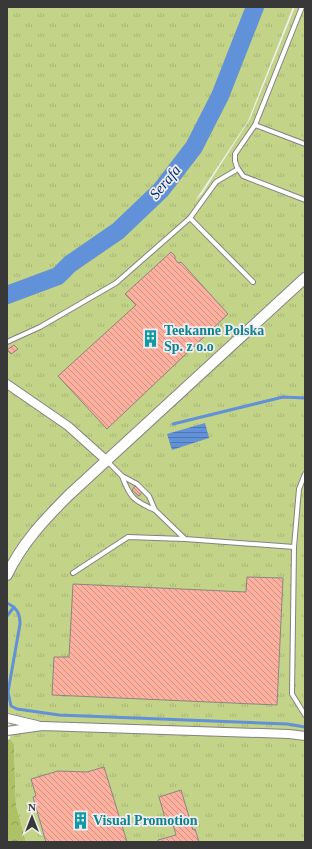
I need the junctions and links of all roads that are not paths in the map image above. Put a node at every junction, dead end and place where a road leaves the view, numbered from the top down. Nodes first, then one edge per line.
1 (302, 7) edge
2 (255, 125) junction
3 (305, 144) edge
4 (238, 169) junction
5 (305, 200) edge
6 (190, 218) junction
7 (305, 278) edge
8 (253, 282) dead end
9 (7, 342) edge
10 (7, 384) edge
11 (107, 461) junction
12 (305, 474) edge
13 (122, 476) junction
14 (155, 510) junction
15 (185, 539) junction
16 (294, 547) junction
17 (74, 573) dead end
18 (7, 575) edge
19 (305, 715) edge
20 (7, 718) edge
21 (42, 726) junction
22 (7, 731) edge
23 (305, 736) edge

1 - 2 lane
2 - 3 lane
2 - 4 lane
4 - 5 lane
4 - 6 lane
6 - 8 lane
6 - 9 lane
7 - 11 street
10 - 11 street
11 - 13 lane
11 - 18 street
12 - 16 lane
13 - 14 lane
13 - 14 lane
14 - 15 lane
15 - 16 lane
15 - 17 lane
16 - 19 lane
20 - 21 street
21 - 22 street
21 - 23 street

